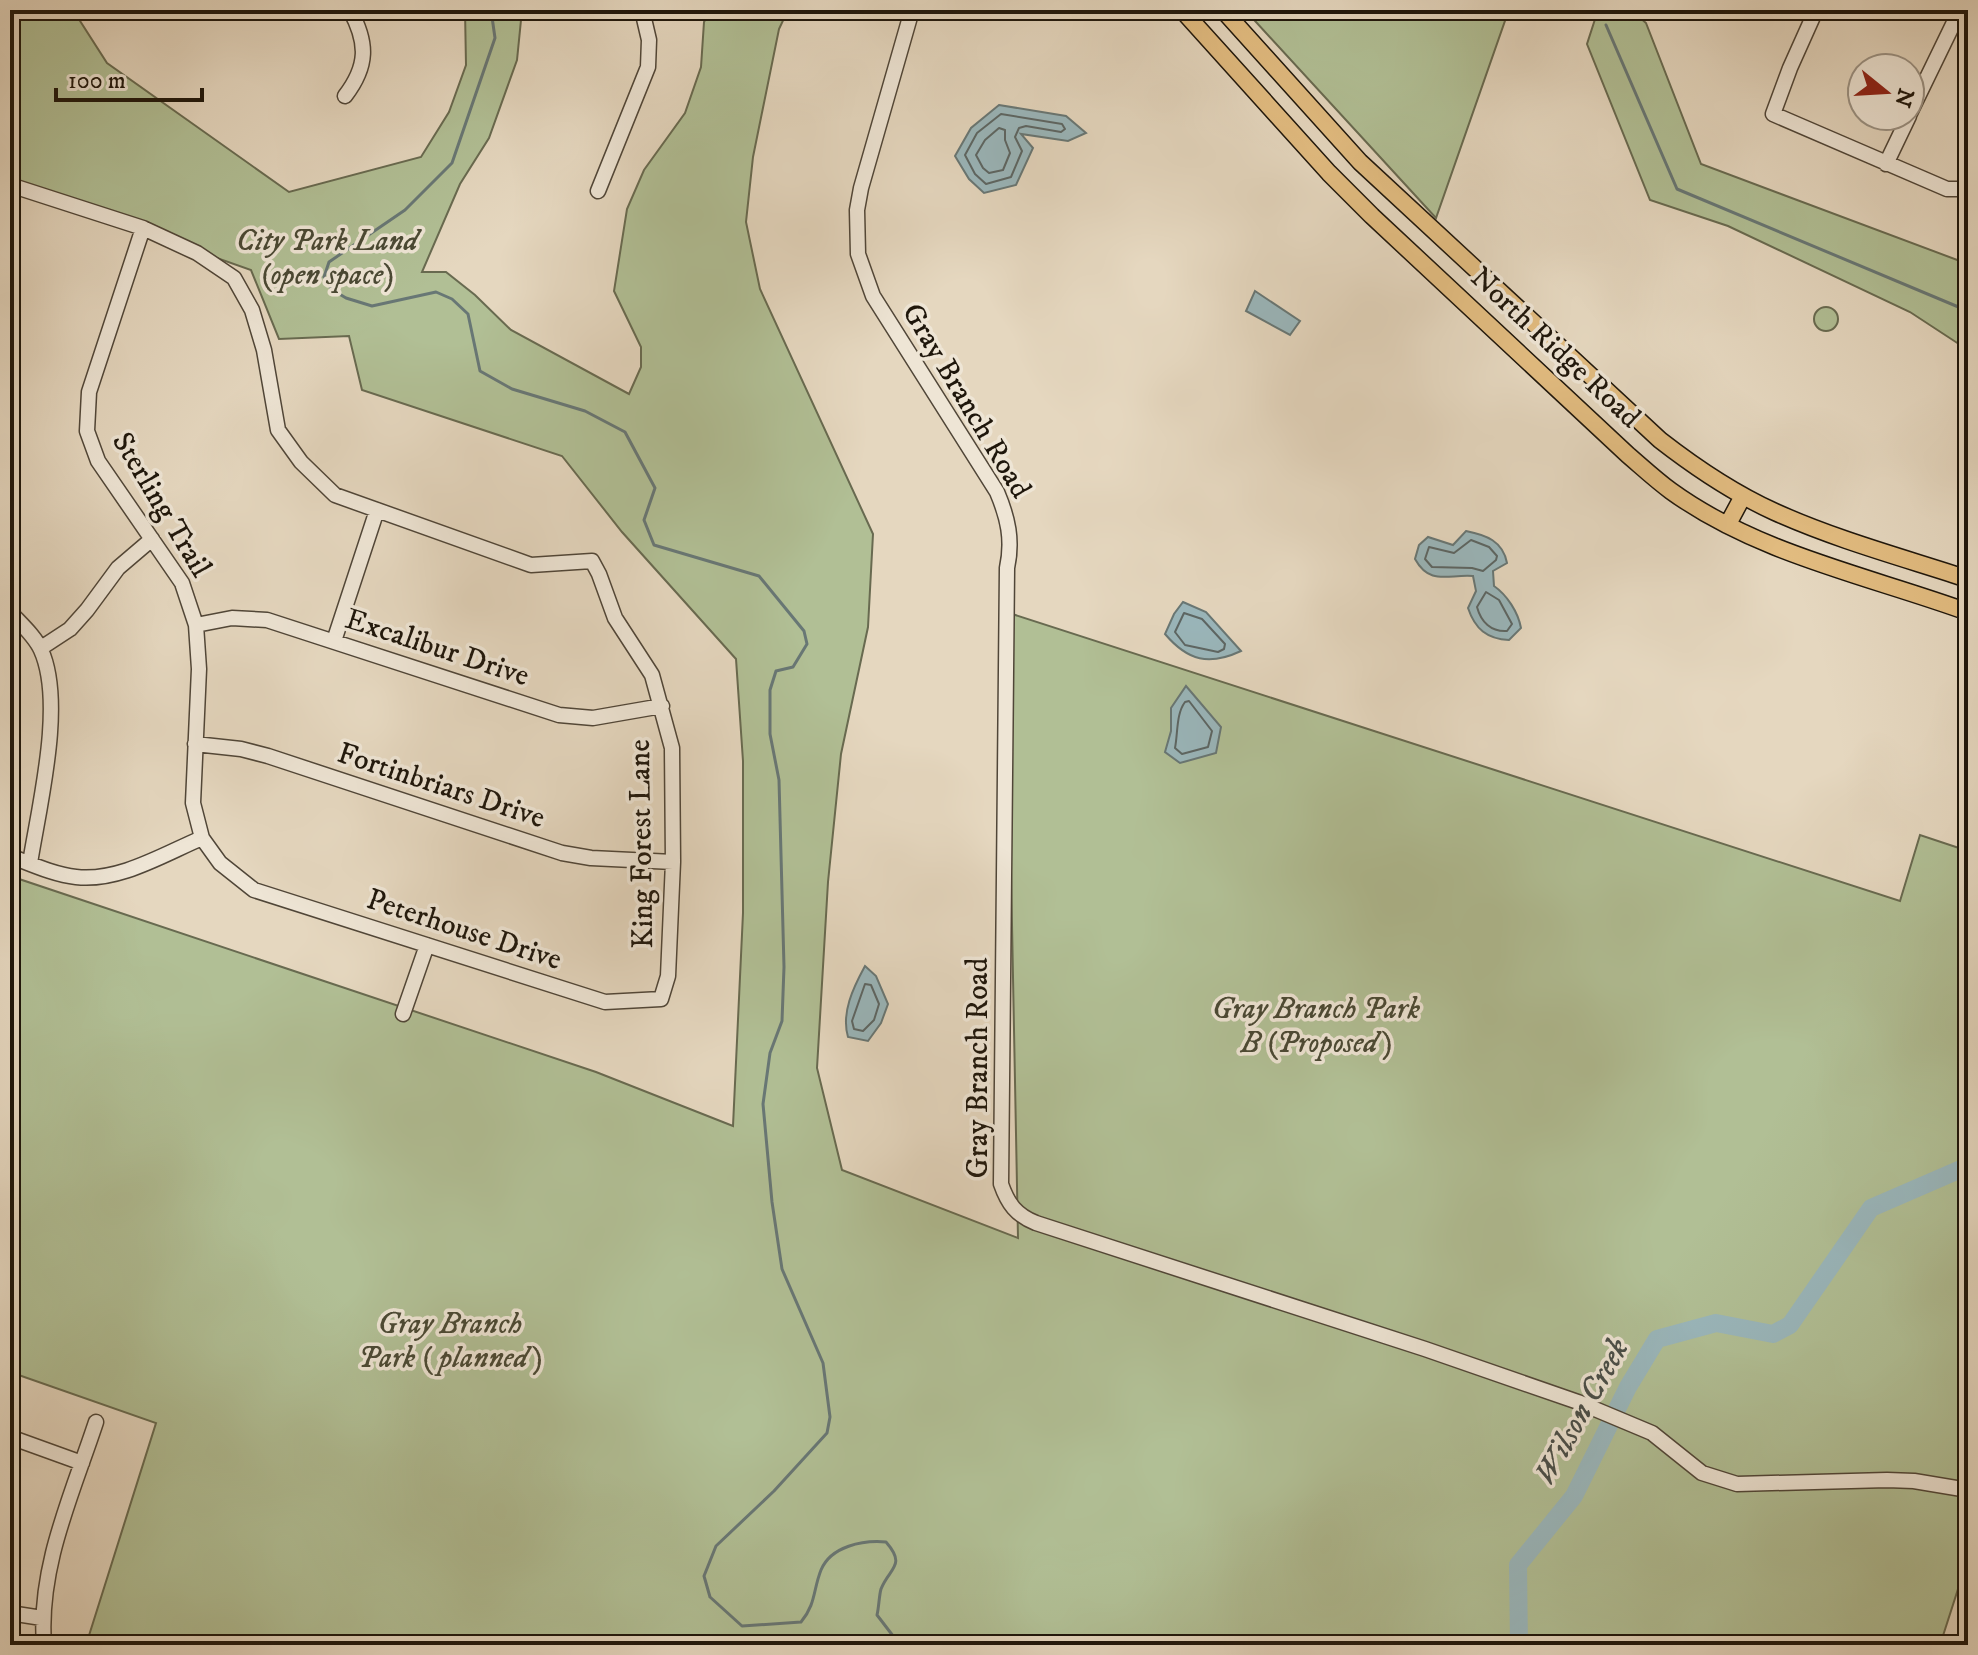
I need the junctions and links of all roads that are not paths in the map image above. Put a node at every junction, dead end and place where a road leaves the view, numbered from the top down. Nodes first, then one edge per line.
1 (350, 10) edge
2 (642, 10) edge
3 (912, 10) edge
4 (1182, 10) edge
5 (1223, 10) edge
6 (1816, 10) edge
7 (1960, 10) edge
8 (1926, 80) edge
9 (345, 96) dead end
10 (1901, 132) edge
11 (1886, 164) junction
12 (10, 185) edge
13 (1968, 189) edge
14 (598, 191) dead end
15 (143, 228) junction
16 (1743, 496) junction
17 (377, 510) junction
18 (1728, 524) junction
19 (152, 539) junction
20 (1968, 579) edge
21 (10, 612) edge
22 (1968, 612) edge
23 (196, 625) junction
24 (334, 641) junction
25 (41, 648) junction
26 (662, 706) junction
27 (195, 744) junction
28 (202, 838) junction
29 (10, 856) edge
30 (673, 862) junction
31 (30, 863) junction
32 (254, 890) joint
33 (427, 945) junction
34 (661, 999) joint
35 (403, 1014) dead end
36 (96, 1422) dead end
37 (10, 1437) edge
38 (82, 1463) junction
39 (1968, 1490) edge
40 (10, 1613) edge
41 (42, 1618) junction
42 (44, 1645) edge

1 - 9 street
2 - 14 street
3 - 39 street, Gray Branch Road
4 - 18 main road, North Ridge Road
5 - 16 main road, North Ridge Road
6 - 11 street
7 - 8 street
10 - 11 street
11 - 13 street
12 - 15 street
15 - 17 street
15 - 19 street, Sterling Trail
16 - 18 main road
16 - 20 main road, North Ridge Road
17 - 24 street
17 - 26 street, King Forest Lane
18 - 22 main road, North Ridge Road
19 - 23 street, Sterling Trail
19 - 25 street
21 - 25 street
23 - 24 street, Excalibur Drive
23 - 27 street, Sterling Trail
24 - 26 street, Excalibur Drive
25 - 31 street
26 - 30 street, King Forest Lane
27 - 28 street, Sterling Trail
27 - 30 street, Fortinbriars Drive
28 - 31 street
28 - 32 street, Sterling Trail
29 - 31 street
30 - 34 street, King Forest Lane
32 - 33 street, Peterhouse Drive
33 - 34 street, Peterhouse Drive
33 - 35 street
36 - 38 street
37 - 38 street
38 - 41 street
40 - 41 street
41 - 42 street

